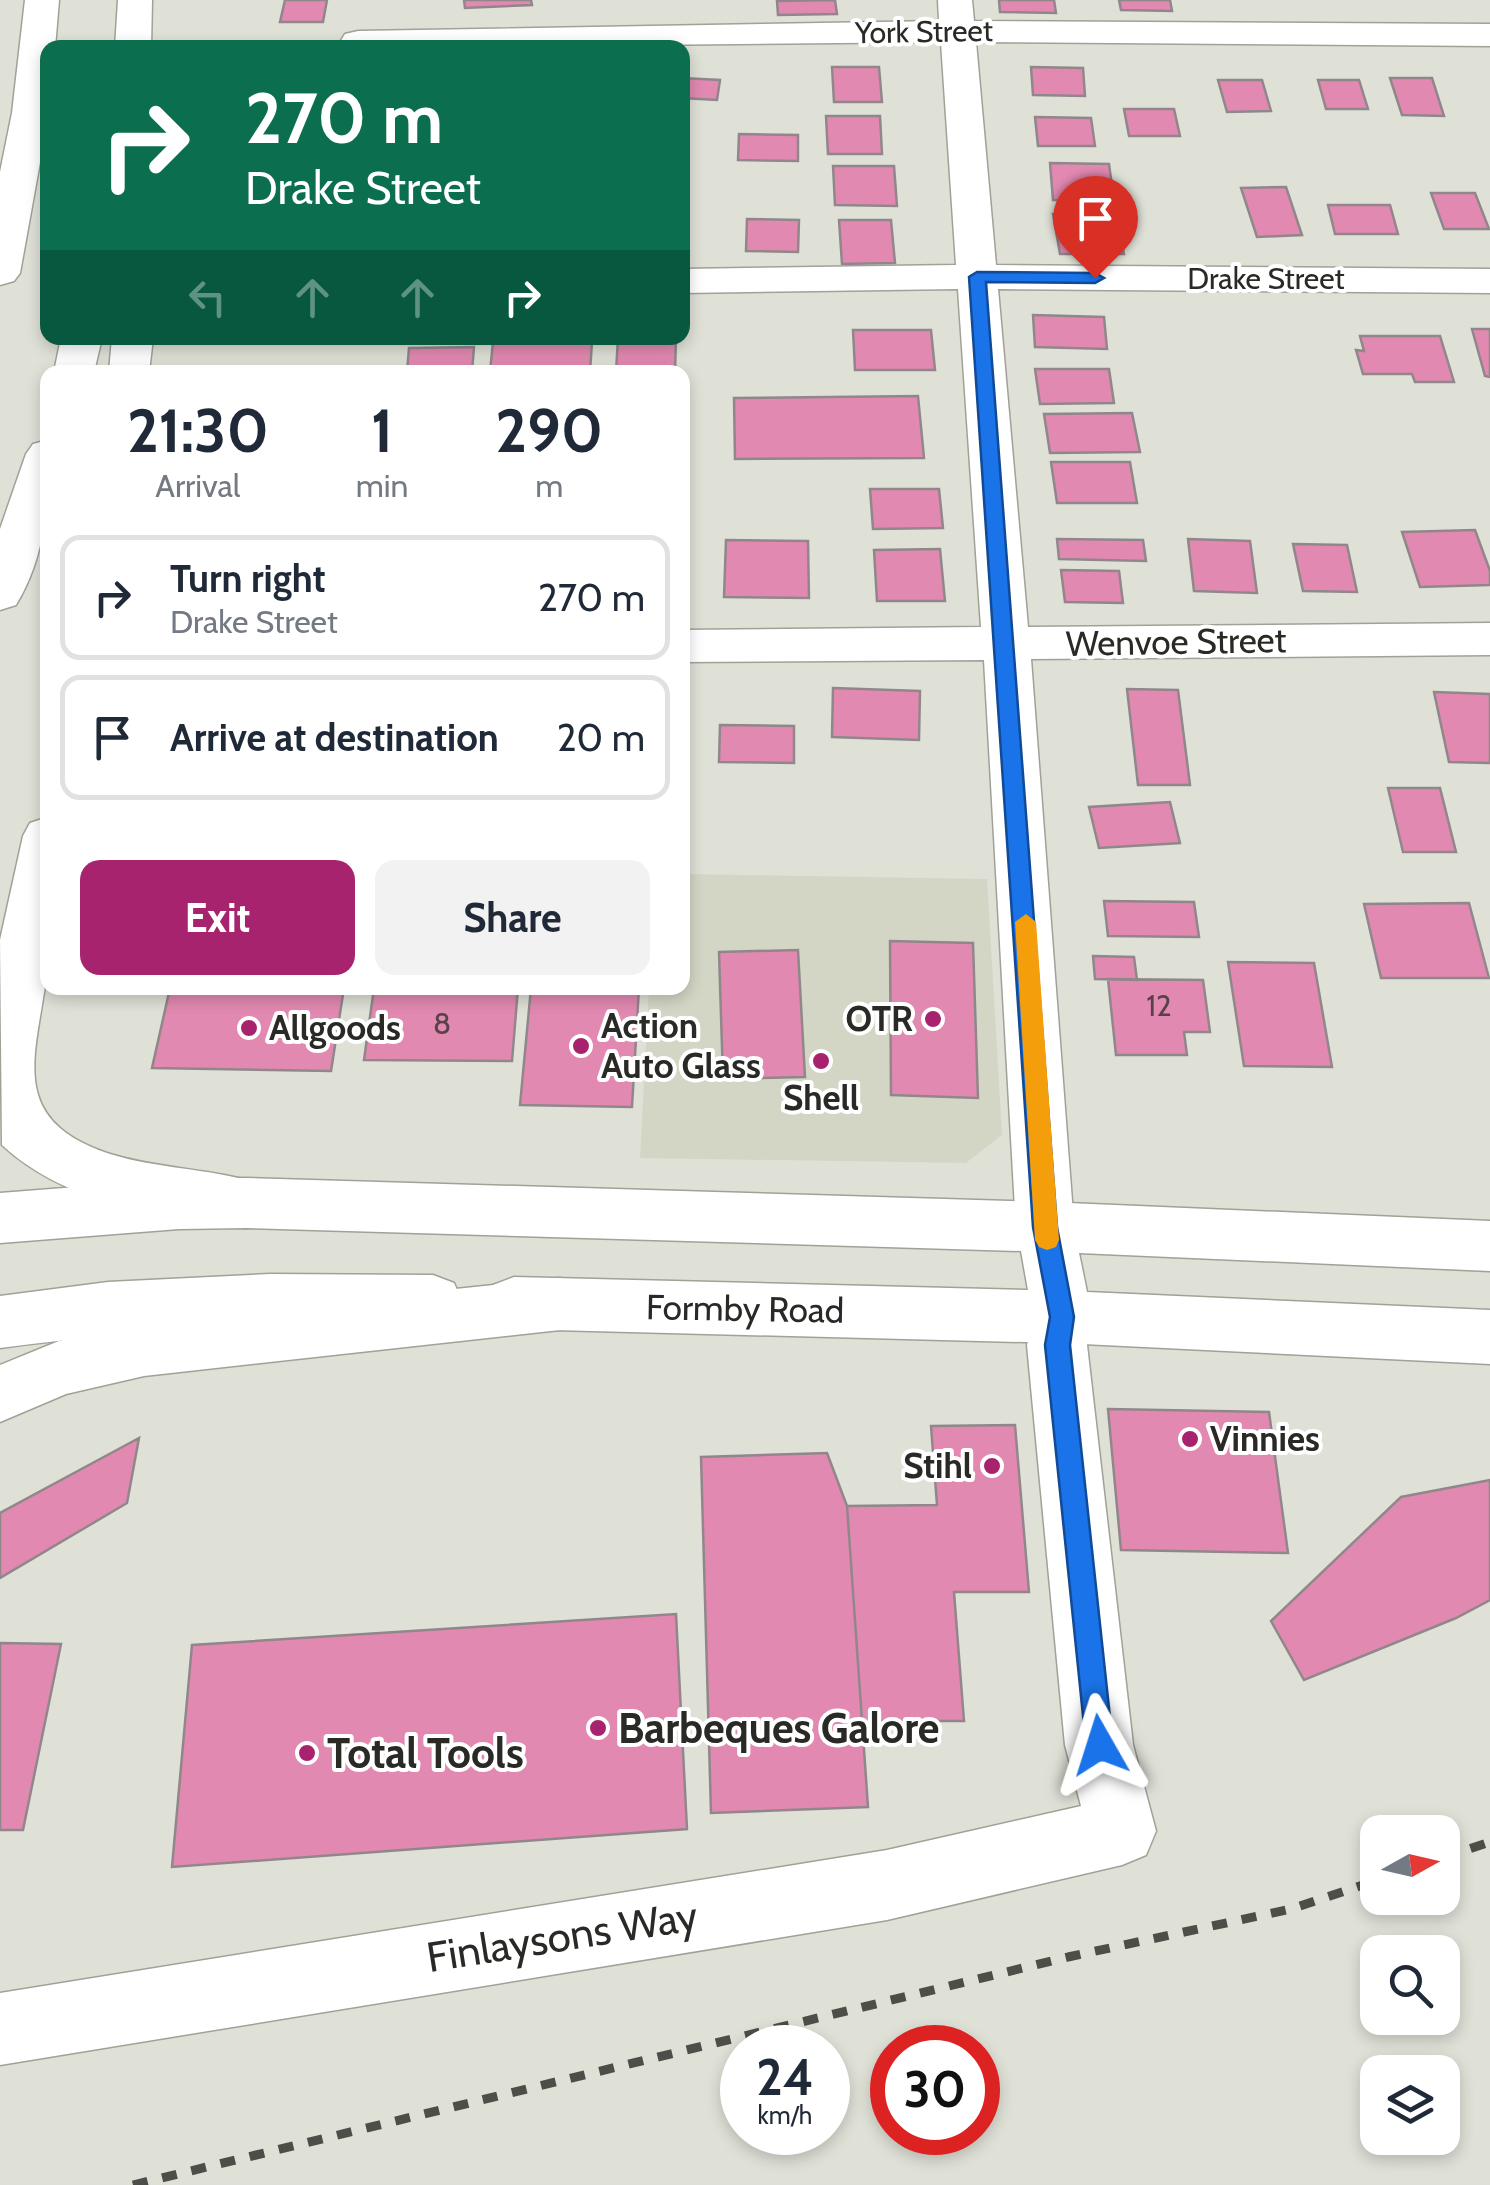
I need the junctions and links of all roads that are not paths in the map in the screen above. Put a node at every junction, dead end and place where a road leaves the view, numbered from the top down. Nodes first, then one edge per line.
1 (42, 0) edge
2 (135, 0) edge
3 (956, 15) edge
4 (1490, 35) edge
5 (133, 40) edge
6 (402, 40) edge
7 (30, 113) junction
8 (0, 175) edge
9 (0, 273) edge
10 (977, 277) junction
11 (690, 281) edge
12 (1490, 281) edge
13 (40, 477) edge
14 (0, 594) edge
15 (1490, 639) edge
16 (1006, 644) junction
17 (690, 646) edge
18 (40, 875) edge
19 (4, 1048) edge
20 (246, 1203) junction
21 (0, 1218) edge
22 (1045, 1227) junction
23 (1490, 1246) edge
24 (560, 1304) junction
25 (1062, 1317) junction
26 (0, 1322) edge
27 (1490, 1337) edge
28 (0, 1394) edge
29 (0, 2029) edge

1 - 7 main road
2 - 5 main road
3 - 4 main road, York Street
3 - 6 main road, York Street
3 - 10 main road
7 - 8 main road
7 - 9 main road
10 - 11 main road, Drake Street
10 - 12 main road, Drake Street
10 - 16 main road
13 - 14 main road
15 - 16 main road, Wenvoe Street
16 - 17 main road, Wenvoe Street
16 - 22 main road
18 - 19 main road
19 - 20 main road
20 - 21 main road
20 - 22 main road
22 - 23 main road
22 - 25 main road
24 - 25 main road, Formby Road
24 - 26 main road, Formby Road
24 - 28 main road
25 - 27 main road, Formby Road
25 - 29 main road, Finlaysons Way

